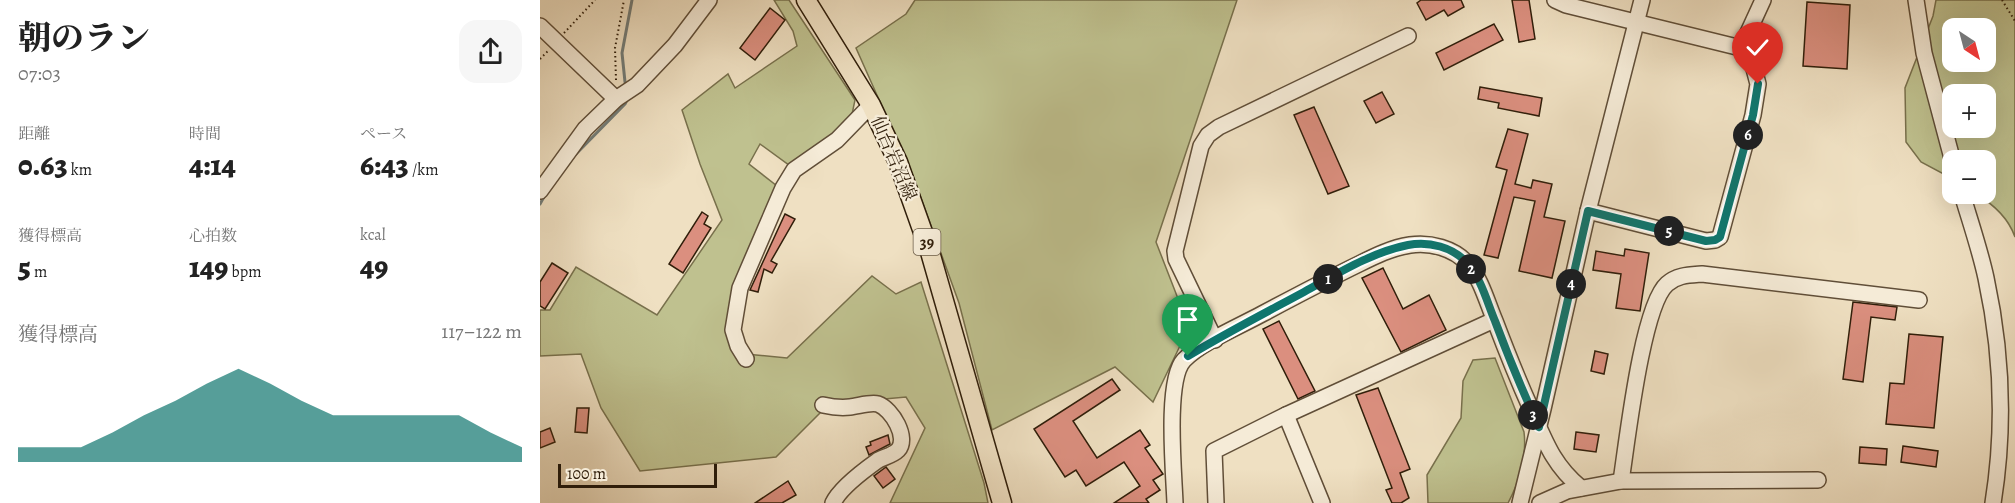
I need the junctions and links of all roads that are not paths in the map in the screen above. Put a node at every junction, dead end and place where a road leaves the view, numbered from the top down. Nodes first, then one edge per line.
1 (709, 0) edge
2 (806, 0) edge
3 (1555, 0) edge
4 (1642, 0) edge
5 (1763, 0) edge
6 (1916, 0) edge
7 (1636, 22) junction
8 (540, 26) edge
9 (1408, 36) dead end
10 (1741, 48) junction
11 (616, 99) junction
12 (872, 105) junction
13 (1950, 150) edge
14 (540, 191) edge
15 (1965, 204) edge
16 (1588, 211) junction
17 (1919, 300) dead end
18 (1494, 320) junction
19 (1215, 340) junction
20 (746, 359) dead end
21 (823, 405) dead end
22 (1286, 415) junction
23 (1539, 427) junction
24 (1818, 480) dead end
25 (1621, 481) junction
26 (1581, 488) junction
27 (833, 503) edge
28 (1002, 503) edge
29 (1175, 503) edge
30 (1216, 503) edge
31 (1322, 503) edge
32 (1520, 503) edge
33 (1540, 503) edge
34 (1993, 503) edge

1 - 11 street
2 - 12 main road, 仙台岩沼線 / 39
3 - 7 street
4 - 7 street
5 - 10 street
6 - 13 street
7 - 10 street
7 - 16 street
8 - 11 street
9 - 19 street
10 - 16 street
11 - 14 street
12 - 20 street
12 - 28 main road, 仙台岩沼線 / 39
15 - 34 street
16 - 23 street
17 - 25 street
18 - 19 street
18 - 22 street
18 - 23 street
19 - 29 street
21 - 27 street
22 - 30 street
22 - 31 street
23 - 26 street
23 - 32 street
24 - 25 street
25 - 26 street
26 - 33 street

